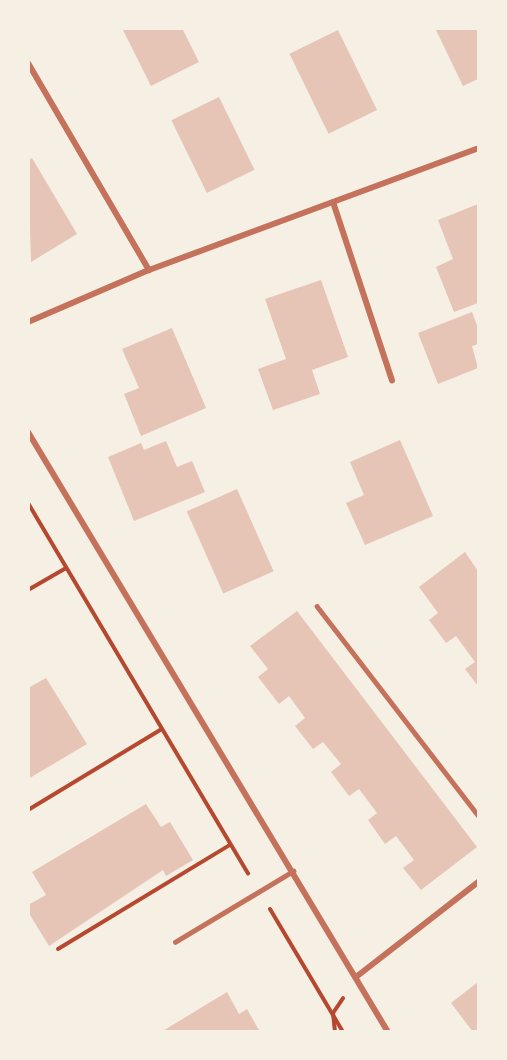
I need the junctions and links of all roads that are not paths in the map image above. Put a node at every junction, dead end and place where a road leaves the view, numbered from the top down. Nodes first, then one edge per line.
1 (28, 63) edge
2 (478, 148) edge
3 (333, 202) junction
4 (149, 270) junction
5 (28, 322) edge
6 (392, 380) dead end
7 (28, 432) edge
8 (317, 606) dead end
9 (478, 815) edge
10 (294, 870) junction
11 (478, 882) edge
12 (175, 942) dead end
13 (357, 977) junction
14 (388, 1032) edge

1 - 4 street
2 - 3 street
3 - 4 street
3 - 6 street
4 - 5 street
7 - 10 street
8 - 9 lane
10 - 12 lane
10 - 13 street
11 - 13 street
13 - 14 street

